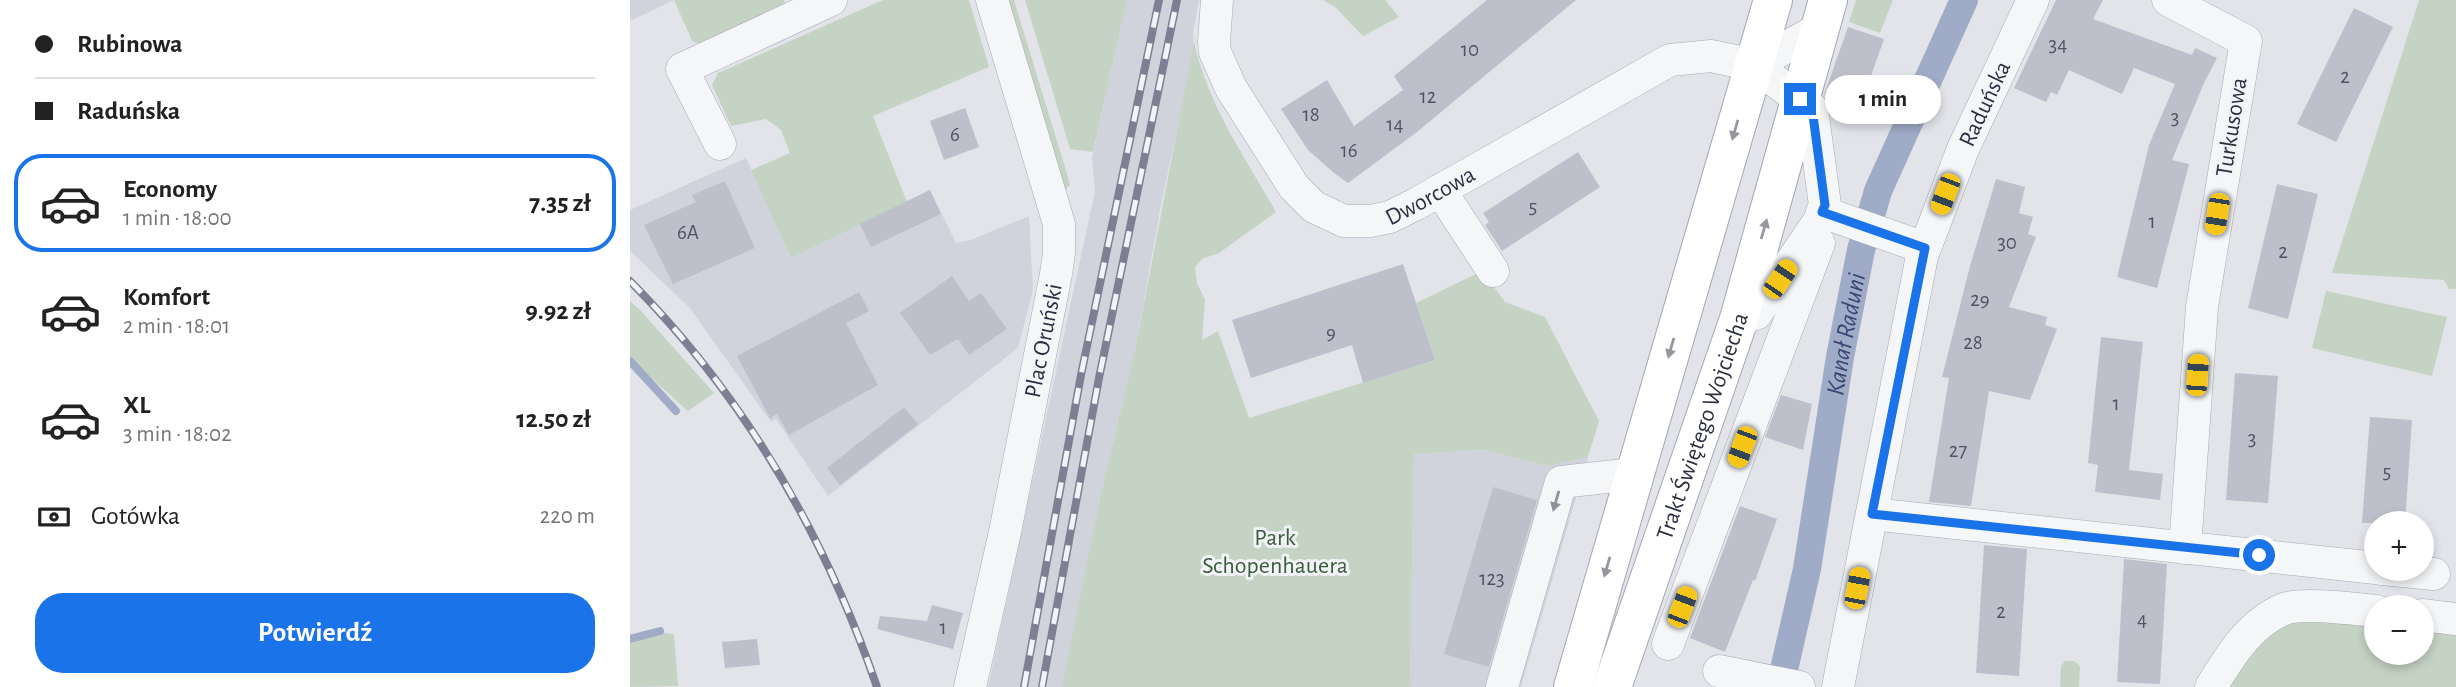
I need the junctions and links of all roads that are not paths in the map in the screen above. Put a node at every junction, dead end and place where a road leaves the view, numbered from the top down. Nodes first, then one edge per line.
1 (831, 0) edge
2 (992, 0) edge
3 (1217, 0) edge
4 (1773, 0) edge
5 (2034, 0) edge
6 (2168, 0) edge
7 (1824, 15) edge
8 (1755, 65) junction
9 (1800, 99) junction
10 (720, 144) dead end
11 (1440, 190) junction
12 (1831, 215) junction
13 (1925, 248) junction
14 (1493, 271) dead end
15 (1740, 319) junction
16 (1634, 474) junction
17 (1872, 514) junction
18 (2185, 548) junction
19 (2364, 567) edge
20 (2364, 610) edge
21 (2434, 616) edge
22 (2456, 619) edge
23 (1668, 644) dead end
24 (1719, 671) dead end
25 (970, 687) edge
26 (1502, 687) edge
27 (1573, 687) edge
28 (1612, 687) edge
29 (1799, 687) edge
30 (1838, 687) edge
31 (2211, 687) edge

1 - 10 street
2 - 25 street, Plac Oruński
3 - 11 street, Dworcowa
4 - 8 main road, Trakt Świętego Wojciecha
5 - 13 street, Raduńska
6 - 18 street, Turkusowa
7 - 8 street
7 - 9 main road, Trakt Świętego Wojciecha
8 - 9 street, Dworcowa
8 - 11 street, Dworcowa
8 -> 16 main road, Trakt Świętego Wojciecha
9 - 12 street
15 -> 9 main road, Trakt Świętego Wojciecha
11 - 14 street
12 - 13 street
12 - 15 street
12 - 23 street
13 - 17 street, Raduńska
15 - 28 main road, Trakt Świętego Wojciecha
16 -> 26 street
16 -> 27 main road, Trakt Świętego Wojciecha
17 - 18 street
17 - 30 street, Raduńska
18 - 19 street
20 - 31 street
21 - 22 street
24 - 29 street

